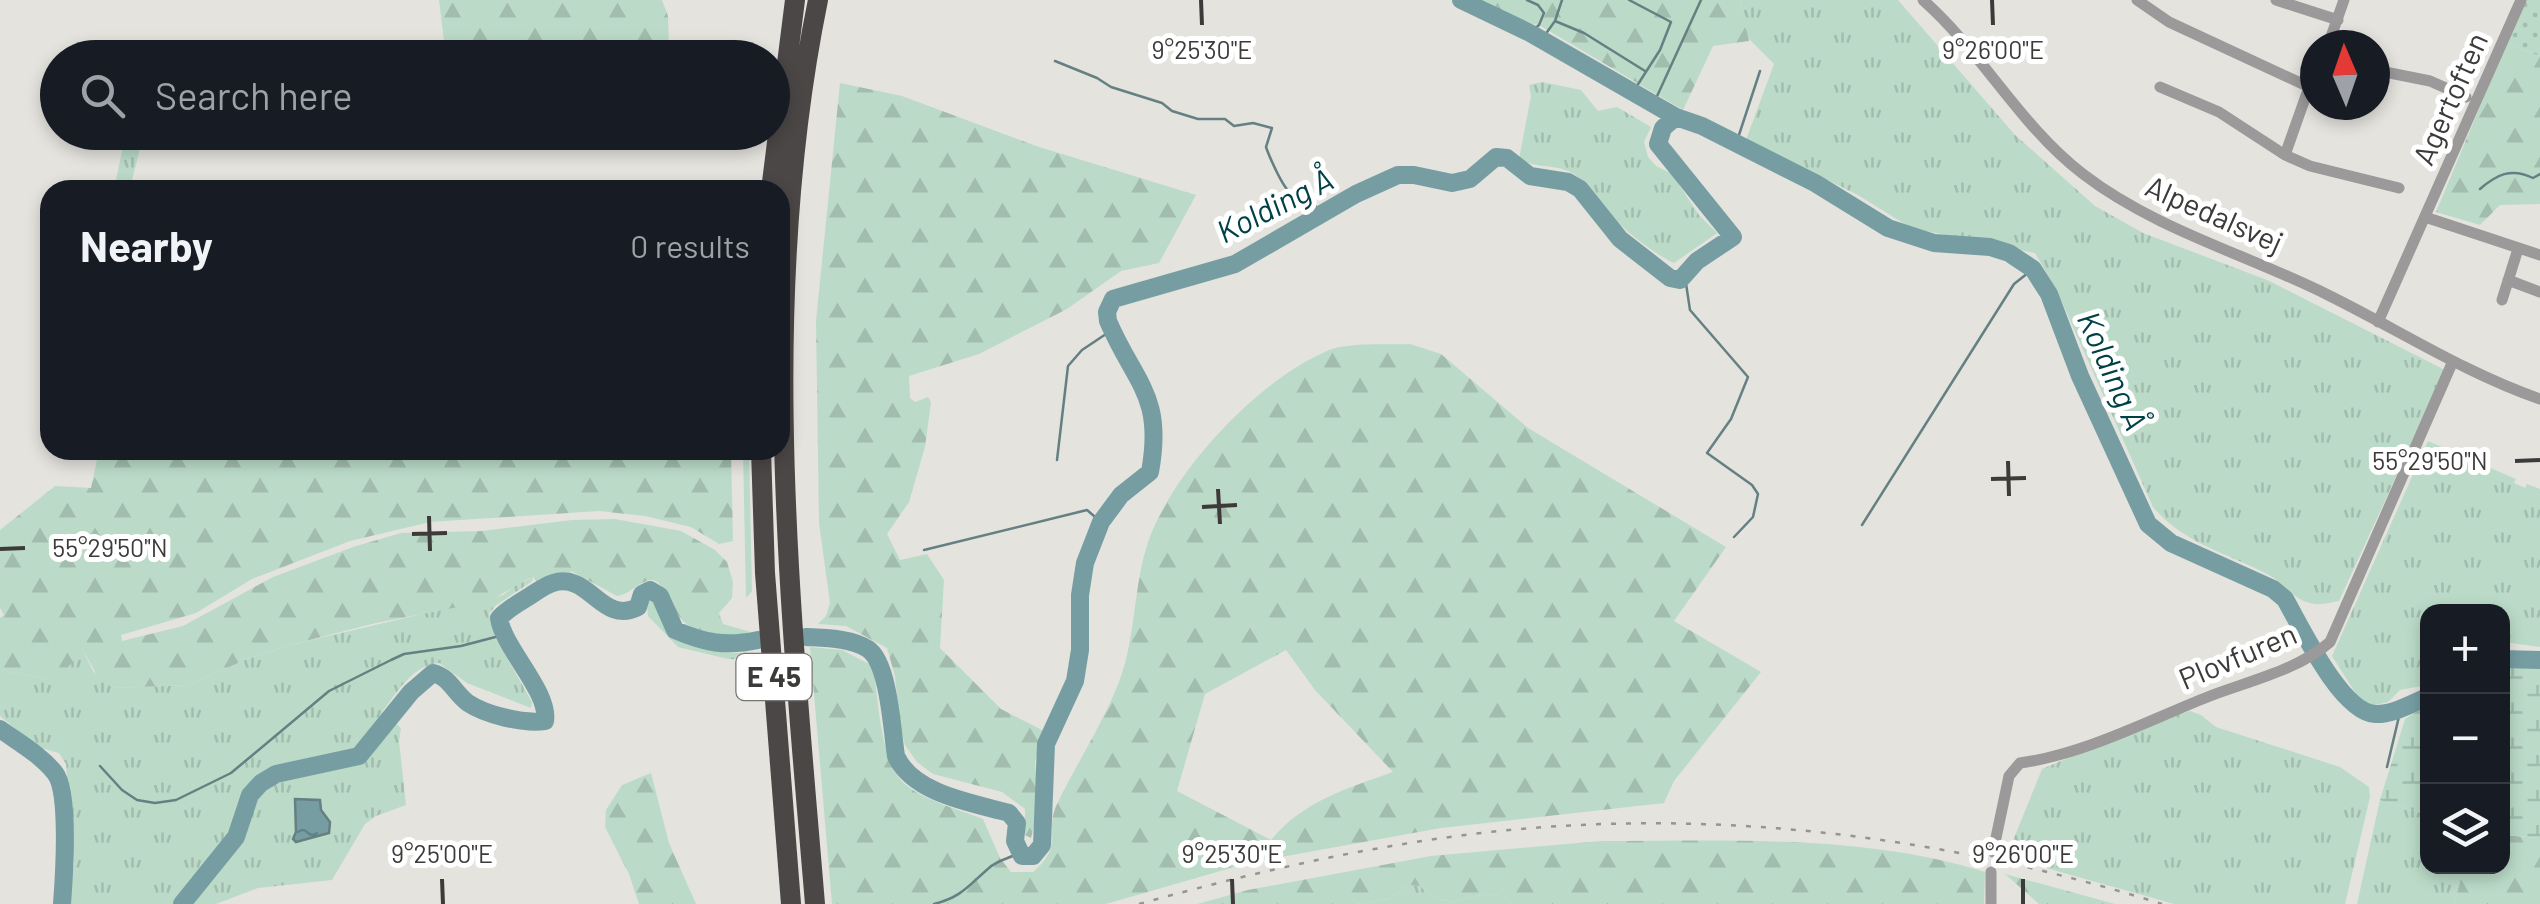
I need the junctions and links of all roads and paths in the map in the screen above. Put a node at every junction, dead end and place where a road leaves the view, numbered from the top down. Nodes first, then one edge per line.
1 (794, 0) edge
2 (818, 0) edge
3 (1923, 0) edge
4 (2137, 0) edge
5 (2276, 0) edge
6 (2344, 0) edge
7 (2521, 0) edge
8 (2338, 20) junction
9 (2334, 30) edge
10 (789, 40) edge
11 (2390, 73) edge
12 (2300, 83) edge
13 (2160, 86) dead end
14 (2466, 97) dead end
15 (2300, 108) edge
16 (776, 150) edge
17 (2285, 155) junction
18 (772, 180) edge
19 (2399, 188) dead end
20 (790, 217) edge
21 (2425, 217) junction
22 (2518, 249) junction
23 (2540, 255) edge
24 (2508, 280) junction
25 (2540, 292) edge
26 (2502, 300) dead end
27 (2378, 322) junction
28 (2452, 362) junction
29 (2540, 399) edge
30 (761, 460) edge
31 (784, 460) edge
32 (1994, 852) dead end
33 (1991, 872) dead end
34 (792, 904) edge
35 (816, 904) edge
36 (1990, 904) edge

1 - 10 highway
2 - 20 highway, E 45
3 - 27 street, Alpedalsvej
4 - 12 street
5 - 8 street
6 - 8 street
7 - 21 street, Agertoften
8 - 9 street
11 - 14 street
13 - 17 street
15 - 17 street
16 - 18 highway
17 - 19 street
21 - 22 street
21 - 27 street, Agertoften
22 - 23 street
22 - 24 street
24 - 25 street
24 - 26 street
27 - 28 street, Alpedalsvej
28 - 29 street, Alpedalsvej
28 - 32 street, Plovfuren
30 - 34 highway, E 45
31 - 35 highway, E 45
33 - 36 street

